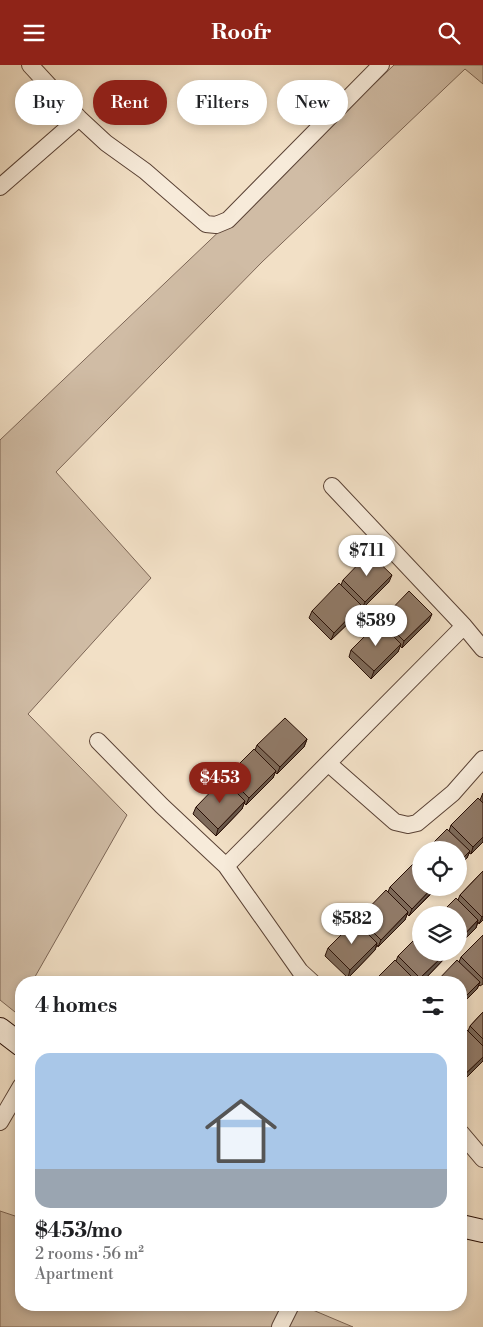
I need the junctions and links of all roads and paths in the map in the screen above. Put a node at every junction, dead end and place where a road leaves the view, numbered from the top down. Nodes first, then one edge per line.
1 (30, 65) edge
2 (382, 65) edge
3 (44, 80) edge
4 (83, 122) edge
5 (70, 125) edge
6 (0, 187) edge
7 (332, 486) dead end
8 (464, 626) junction
9 (483, 649) edge
10 (98, 741) dead end
11 (483, 759) edge
12 (329, 764) junction
13 (226, 866) junction
14 (306, 976) edge
15 (0, 1029) edge
16 (15, 1040) edge
17 (15, 1096) edge
18 (0, 1122) edge
19 (467, 1140) edge
20 (483, 1159) edge
21 (288, 1311) edge
22 (280, 1327) edge

1 - 3 street
2 - 4 street
5 - 6 street
7 - 8 street
8 - 9 street
8 - 12 street
10 - 13 street
11 - 12 street
12 - 13 street
13 - 14 street
15 - 16 street
17 - 18 street
19 - 20 street
21 - 22 street

